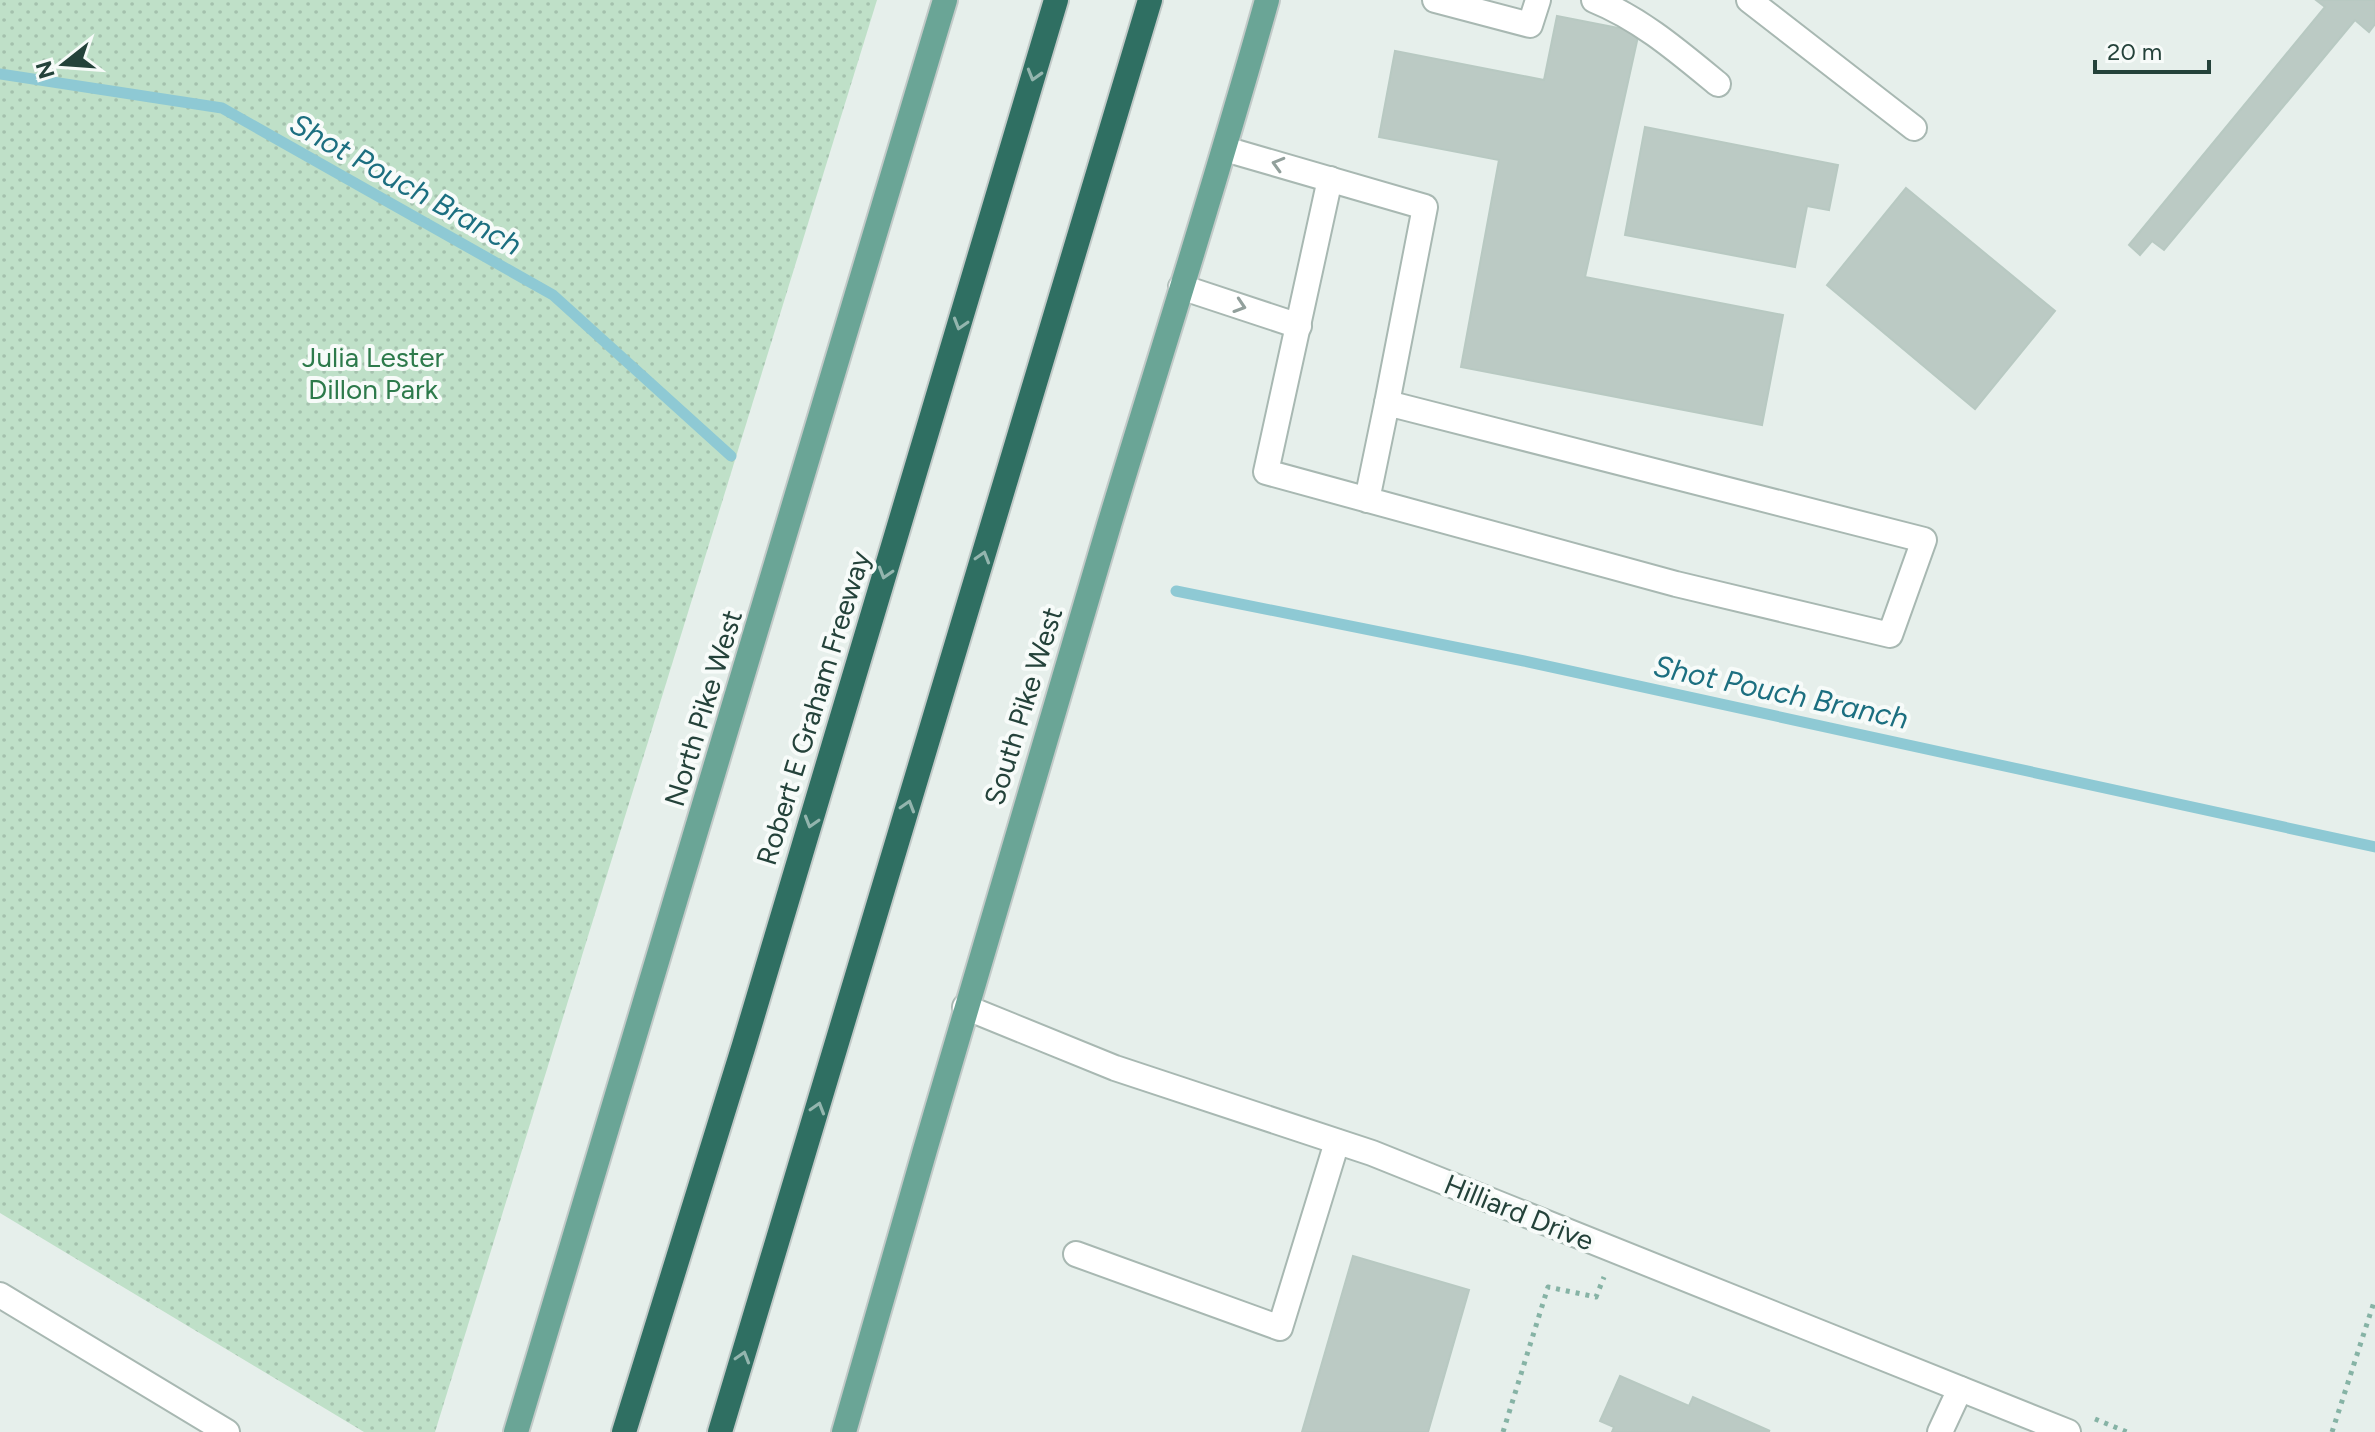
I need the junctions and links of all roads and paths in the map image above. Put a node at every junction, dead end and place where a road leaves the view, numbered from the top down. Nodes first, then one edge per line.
1 (945, 0) edge
2 (1056, 0) edge
3 (1150, 0) edge
4 (1267, 0) edge
5 (1435, 0) edge
6 (1538, 0) edge
7 (1594, 0) edge
8 (1749, 0) edge
9 (1718, 84) dead end
10 (1914, 128) dead end
11 (1225, 149) junction
12 (1330, 179) junction
13 (1181, 287) junction
14 (1299, 326) junction
15 (1387, 403) junction
16 (1367, 500) junction
17 (965, 1007) junction
18 (1337, 1142) junction
19 (1076, 1254) dead end
20 (0, 1295) edge
21 (1596, 1297) dead end
22 (2375, 1299) edge
23 (1960, 1389) junction
24 (227, 1432) edge
25 (516, 1432) edge
26 (624, 1432) edge
27 (720, 1432) edge
28 (844, 1432) edge
29 (1503, 1432) edge
30 (1940, 1432) edge
31 (2068, 1432) edge
32 (2332, 1432) edge

1 - 25 main road, North Pike West
2 -> 26 highway, Robert E Graham Freeway
27 -> 3 highway
4 - 11 main road, South Pike West
5 - 6 street
7 - 9 street
8 - 10 street
12 -> 11 street
11 - 13 main road, South Pike West
12 - 14 street
12 - 15 street
13 -> 14 street
13 - 17 main road, South Pike West
14 - 16 street
15 - 16 street
15 - 16 street
17 - 18 street, Hilliard Drive
17 - 28 main road, South Pike West
18 - 19 street
18 - 23 street, Hilliard Drive
20 - 24 street
21 - 29 path
22 - 32 path
23 - 30 street
23 - 31 street, Hilliard Drive

